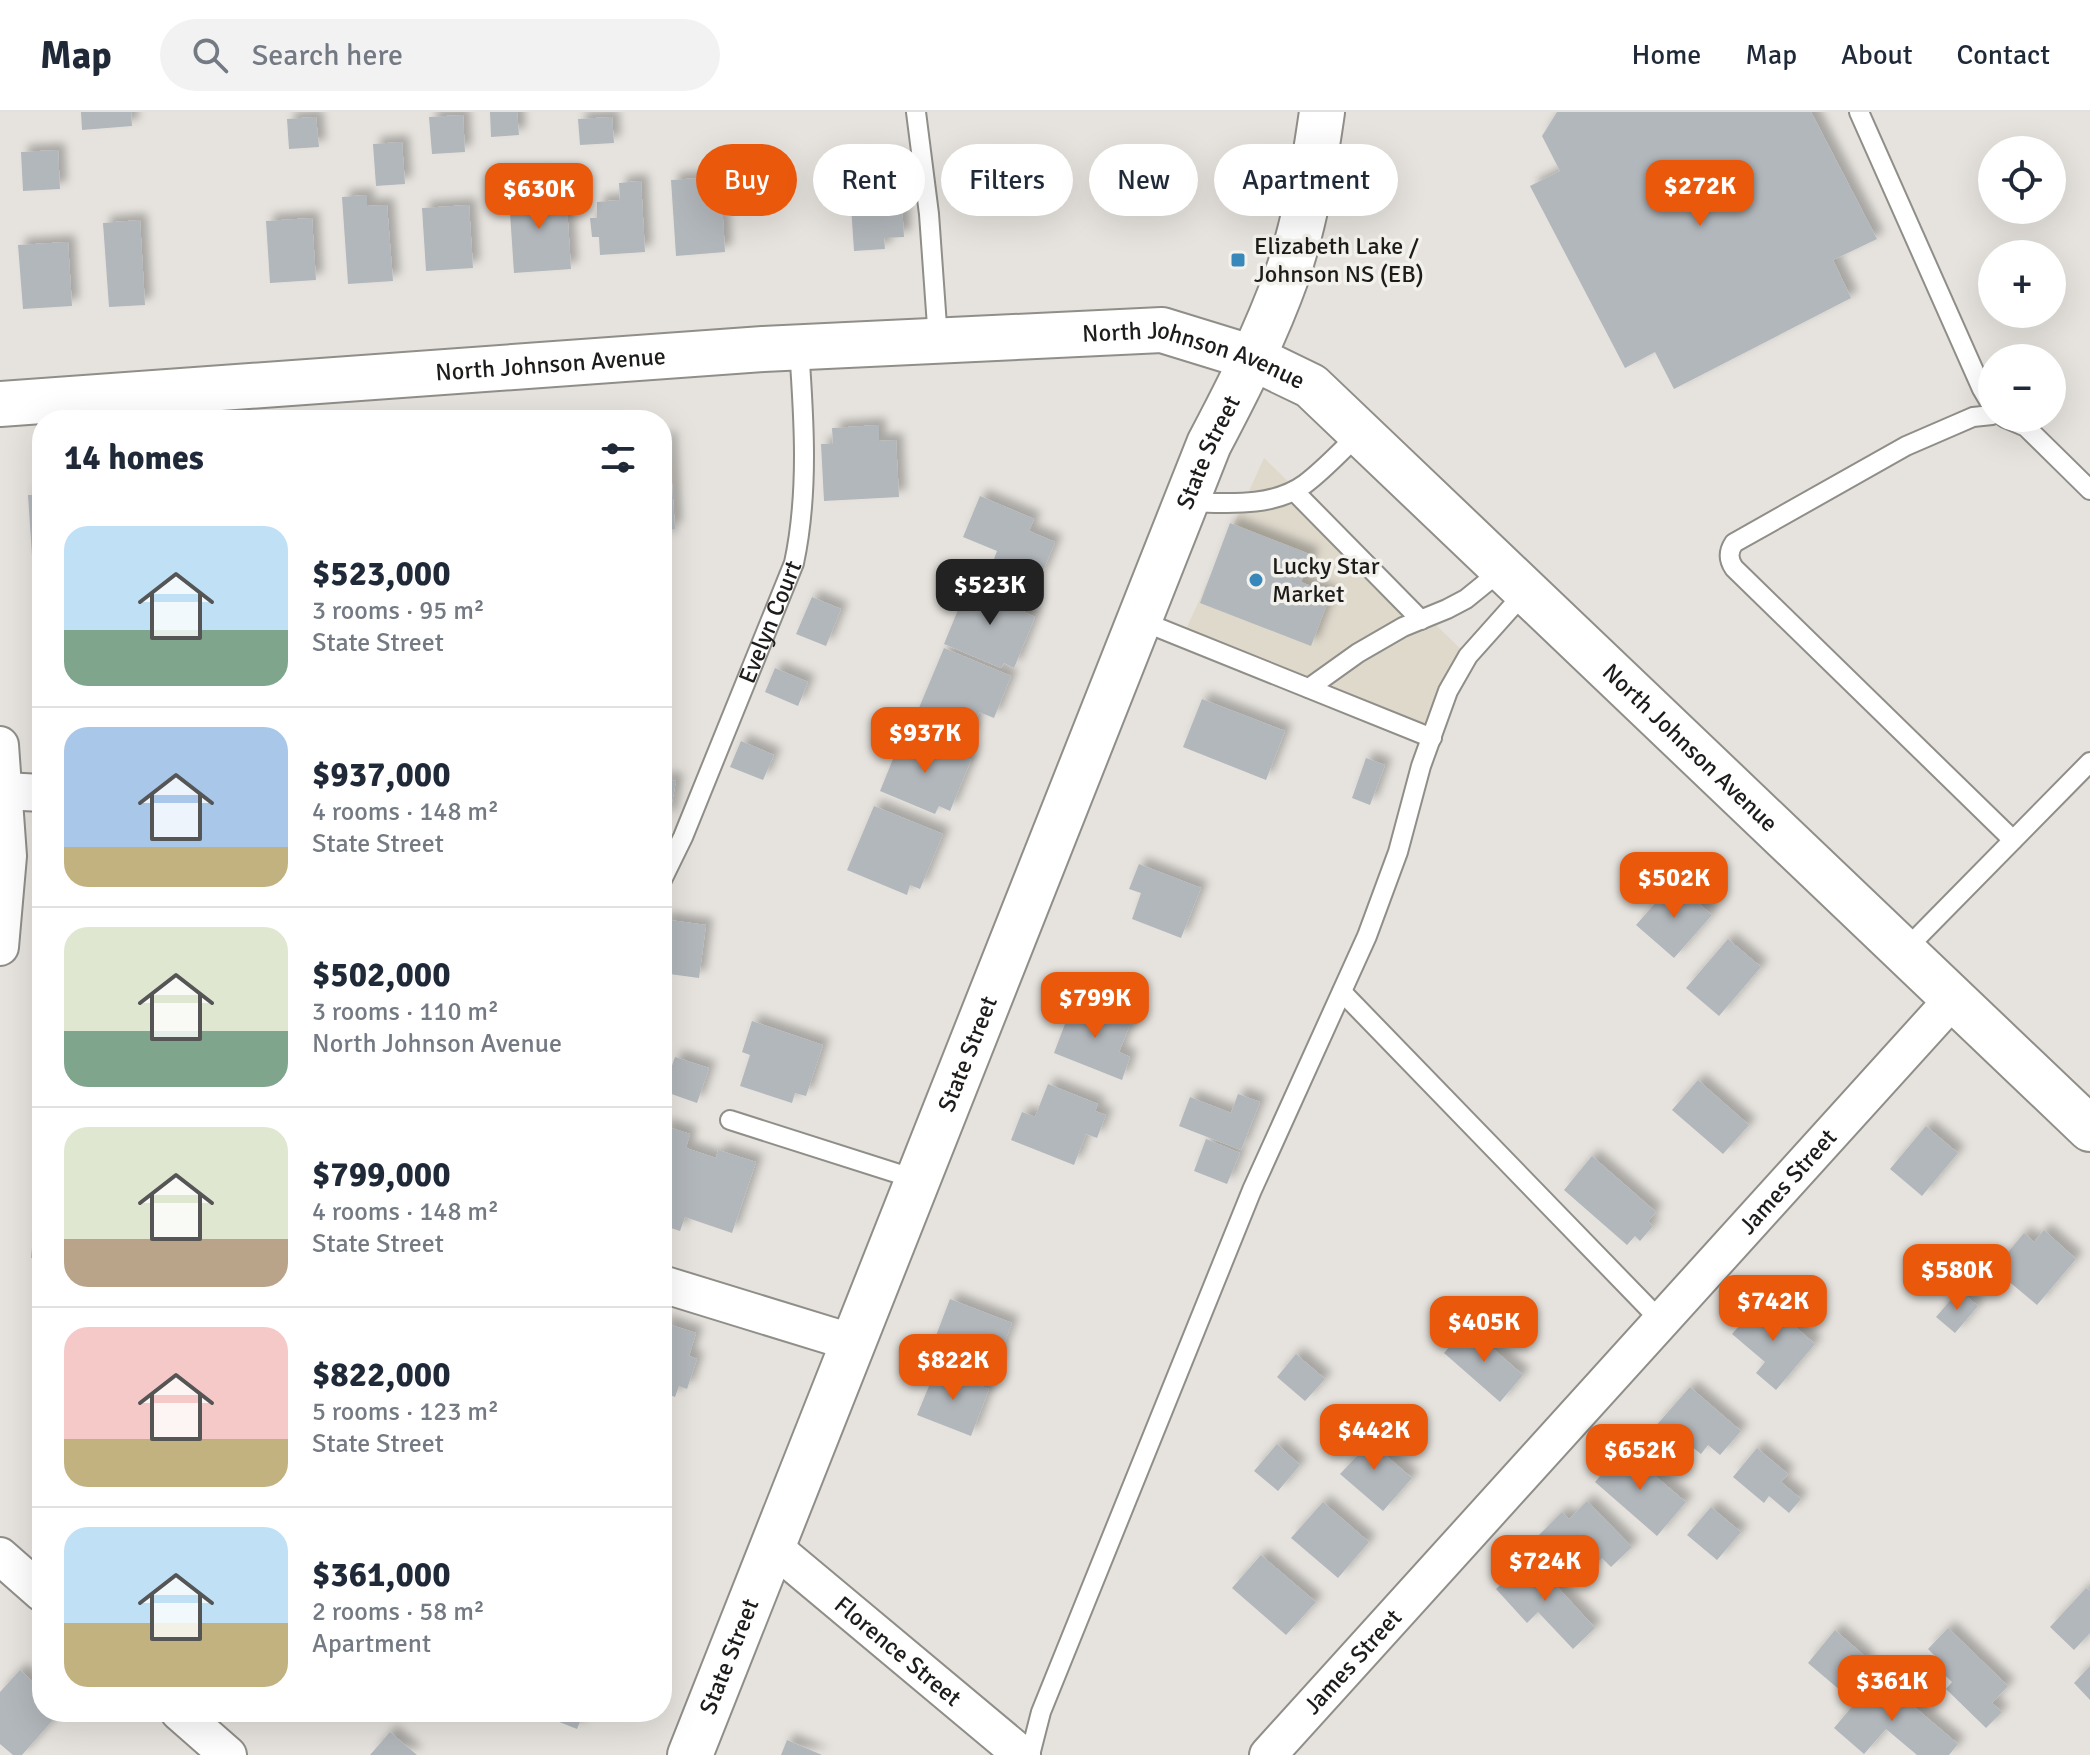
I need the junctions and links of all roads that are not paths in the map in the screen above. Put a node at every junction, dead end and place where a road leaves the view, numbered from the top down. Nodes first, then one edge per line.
1 (916, 112) edge
2 (1322, 112) edge
3 (1859, 112) edge
4 (938, 340) junction
5 (799, 348) junction
6 (1253, 358) junction
7 (1978, 380) edge
8 (0, 404) edge
9 (1978, 416) edge
10 (1361, 432) junction
11 (2031, 432) edge
12 (2090, 490) edge
13 (1294, 491) junction
14 (1186, 502) junction
15 (1515, 580) junction
16 (1139, 620) junction
17 (1421, 620) junction
18 (1309, 688) junction
19 (1432, 738) junction
20 (0, 745) edge
21 (2090, 762) edge
22 (4, 791) junction
23 (32, 792) edge
24 (2013, 840) junction
25 (672, 860) edge
26 (0, 947) edge
27 (1904, 951) junction
28 (1342, 992) junction
29 (1954, 998) junction
30 (730, 1120) dead end
31 (2090, 1129) edge
32 (918, 1180) junction
33 (672, 1287) edge
34 (1661, 1321) junction
35 (854, 1343) junction
36 (772, 1546) junction
37 (0, 1556) edge
38 (32, 1584) edge
39 (190, 1722) edge
40 (228, 1755) edge
41 (690, 1755) edge
42 (1022, 1755) edge
43 (1030, 1755) edge
44 (1268, 1755) edge

1 - 4 lane
2 - 6 street, State Street
3 - 7 lane
4 - 5 street, North Johnson Avenue
4 - 6 street, North Johnson Avenue
5 - 8 street, North Johnson Avenue
5 - 25 lane, Evelyn Court
6 - 10 street, North Johnson Avenue
6 - 14 street, State Street
9 - 24 lane
10 - 13 lane
10 - 15 street, North Johnson Avenue
11 - 12 lane
13 - 14 lane
13 - 17 lane
14 - 16 street, State Street
15 - 17 lane
15 - 19 lane
15 - 27 street, North Johnson Avenue
16 - 18 lane
16 - 32 street, State Street
17 - 18 lane
18 - 19 lane
19 - 28 lane
20 - 22 street
21 - 24 lane
22 - 23 street
22 - 26 street
24 - 27 lane
27 - 29 street, North Johnson Avenue
28 - 34 lane
28 - 43 lane
29 - 31 street, North Johnson Avenue
29 - 34 street, James Street
30 - 32 lane
32 - 35 street, State Street
33 - 35 street
34 - 44 street, James Street
35 - 36 street, State Street
36 - 41 street, State Street
36 - 42 street, Florence Street
37 - 38 street
39 - 40 street

